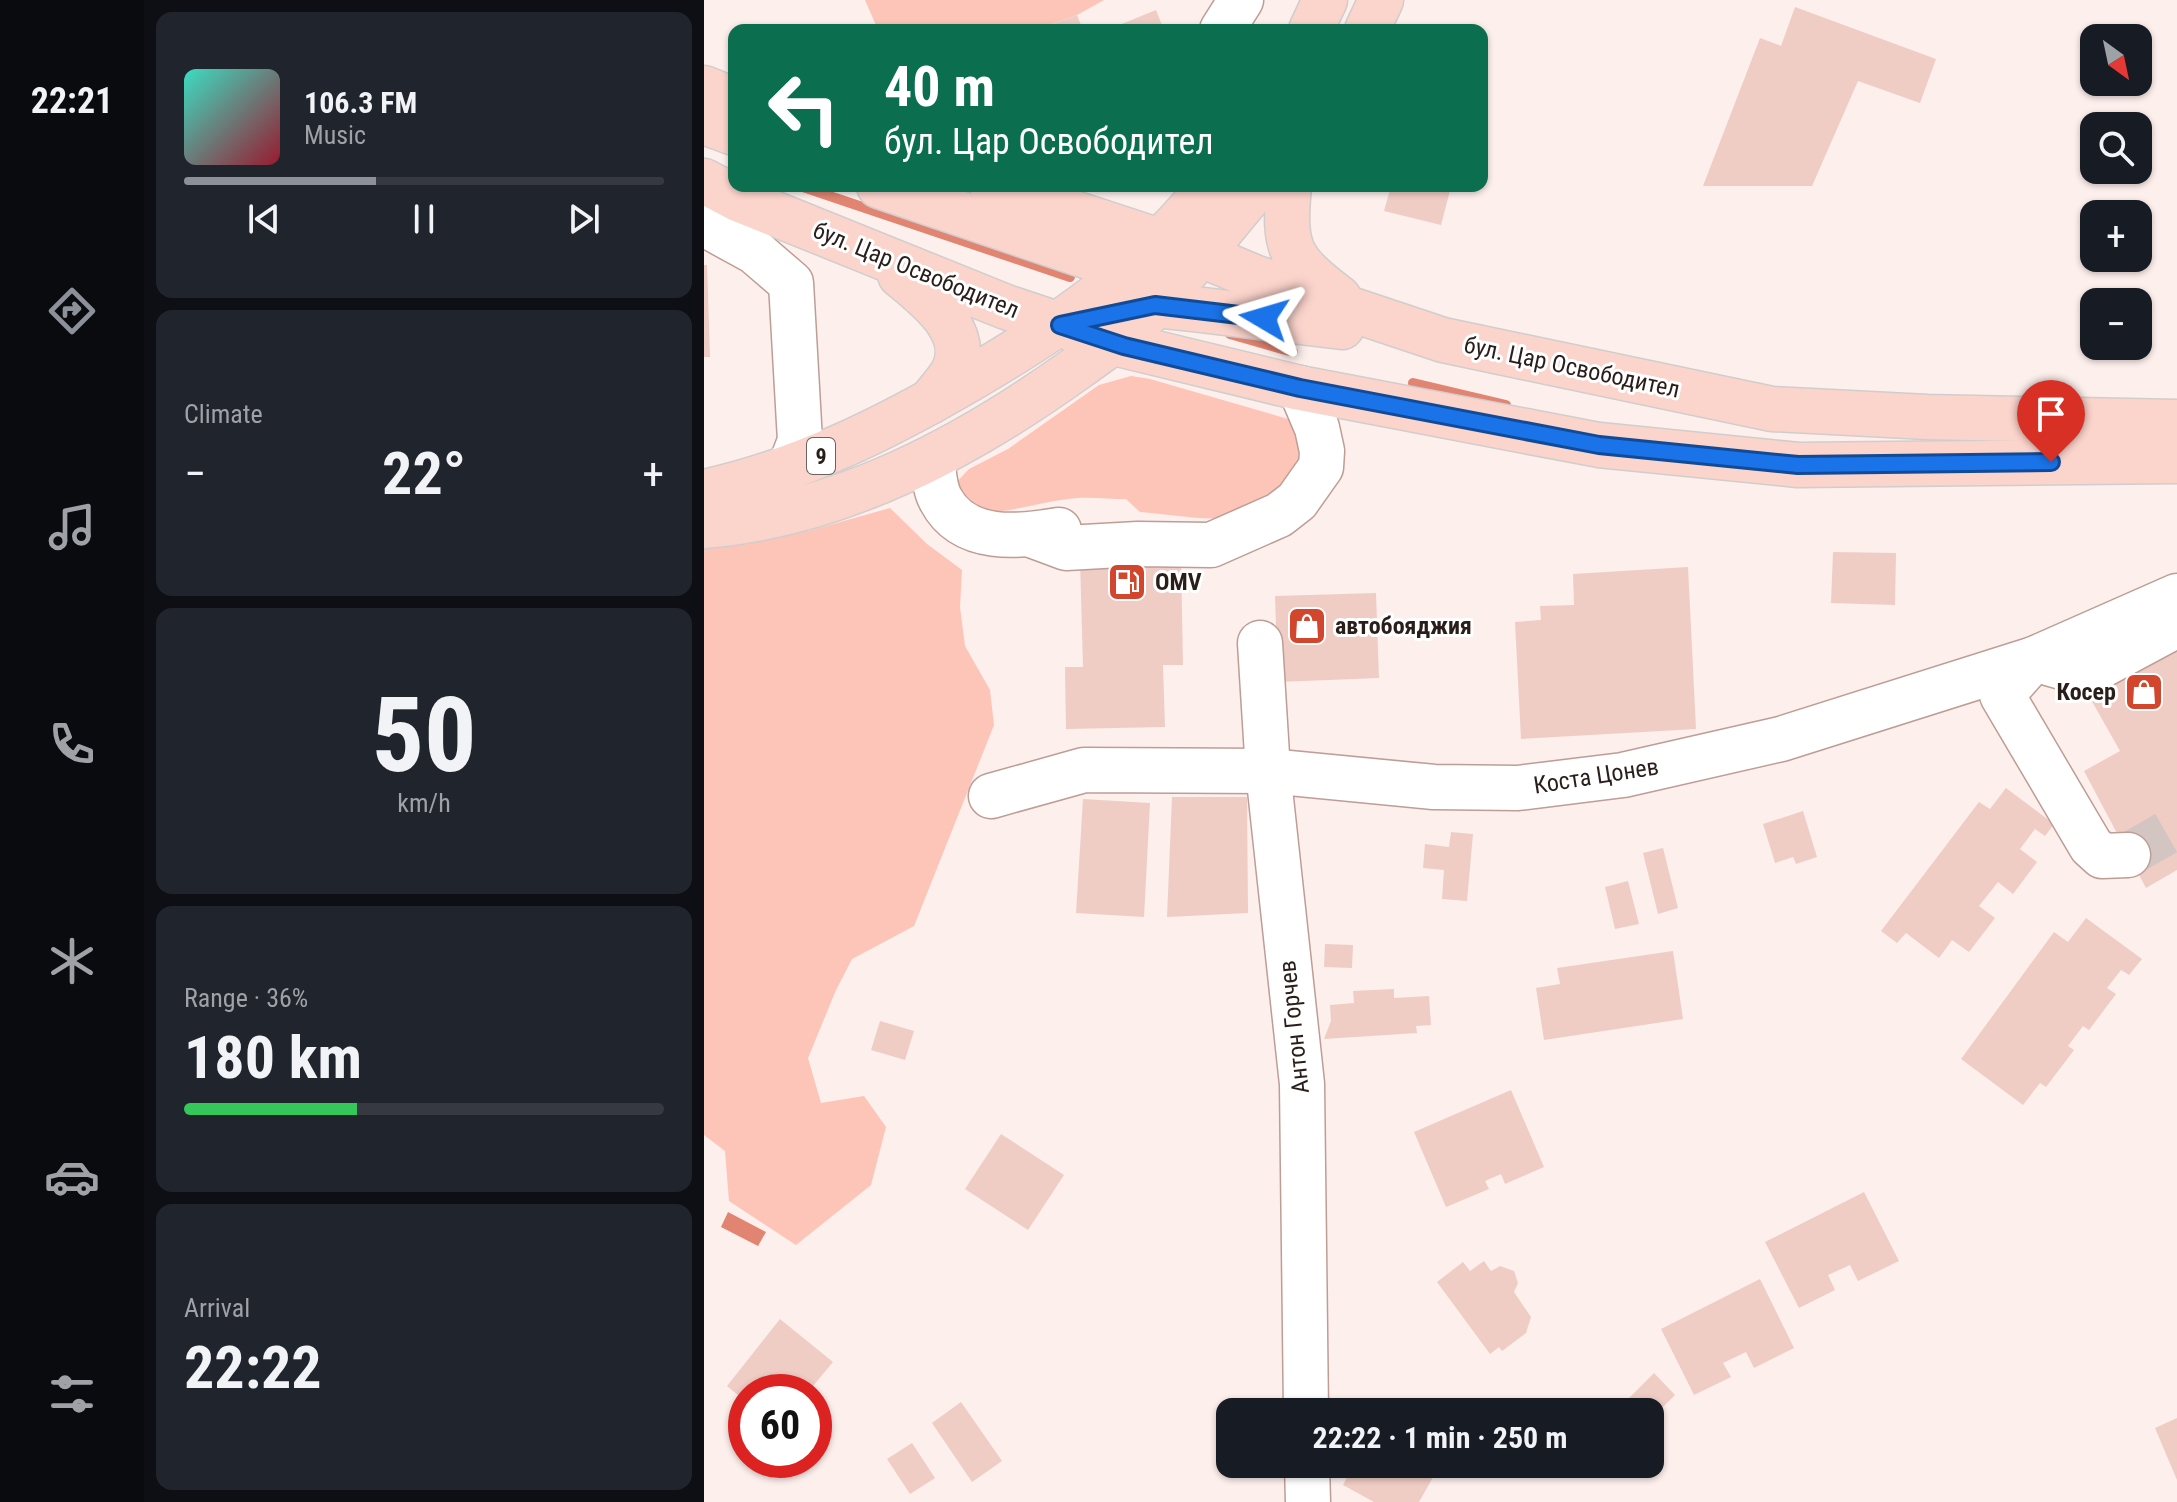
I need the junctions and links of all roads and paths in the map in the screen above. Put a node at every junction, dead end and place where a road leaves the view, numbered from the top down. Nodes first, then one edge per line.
1 (1241, 0) edge
2 (1325, 0) edge
3 (1381, 0) edge
4 (1226, 24) edge
5 (1314, 24) edge
6 (1370, 24) edge
7 (704, 88) edge
8 (728, 98) edge
9 (704, 122) edge
10 (728, 131) edge
11 (704, 181) edge
12 (897, 192) edge
13 (1010, 192) edge
14 (1206, 192) edge
15 (1250, 192) edge
16 (1289, 192) edge
17 (783, 217) junction
18 (704, 224) edge
19 (1180, 248) junction
20 (755, 252) junction
21 (877, 255) junction
22 (1127, 270) junction
23 (1155, 305) junction
24 (1360, 314) junction
25 (1060, 325) junction
26 (1443, 340) junction
27 (1114, 343) junction
28 (1300, 388) junction
29 (930, 402) junction
30 (2177, 422) edge
31 (932, 458) junction
32 (2177, 461) edge
33 (790, 467) junction
34 (704, 492) edge
35 (704, 526) edge
36 (2177, 596) edge
37 (2177, 625) edge
38 (1260, 643) dead end
39 (2034, 659) junction
40 (1268, 771) junction
41 (991, 796) dead end
42 (2128, 855) tunnel mouth
43 (1306, 1398) edge
44 (1307, 1478) edge
45 (1308, 1502) edge

1 - 4 street
2 - 5 main road
3 - 6 main road
7 - 8 main road
9 - 10 main road
11 - 17 main road, бул. Цар Освободител
12 - 22 main road
13 - 19 main road, бул. Цар Освободител
14 - 19 main road, 9
15 - 19 main road, 9
16 - 24 main road
17 - 20 street
17 - 21 main road, бул. Цар Освободител
18 - 20 street
19 - 22 main road, 9
19 - 23 main road, 9
19 - 24 main road, бул. Цар Освободител
20 - 33 street
21 - 25 main road, бул. Цар Освободител
21 - 29 main road
22 - 25 main road, 9
23 - 25 main road
23 - 26 main road
23 - 27 main road, 9
24 - 26 main road, бул. Цар Освободител
25 - 27 main road, бул. Цар Освободител
25 - 29 main road, 9
26 - 30 main road, бул. Цар Освободител
27 - 28 main road, бул. Цар Освободител
27 - 31 main road, 9
28 - 31 street
28 - 32 main road, бул. Цар Освободител
29 - 33 main road, 9
31 - 35 main road, 9
33 - 34 main road, 9
36 - 39 street, Коста Цонев
37 - 39 street
38 - 40 street, Антон Горчев
39 - 40 street, Коста Цонев
39 - 42 street
40 - 41 street, Коста Цонев
40 - 43 street, Антон Горчев
44 - 45 street

